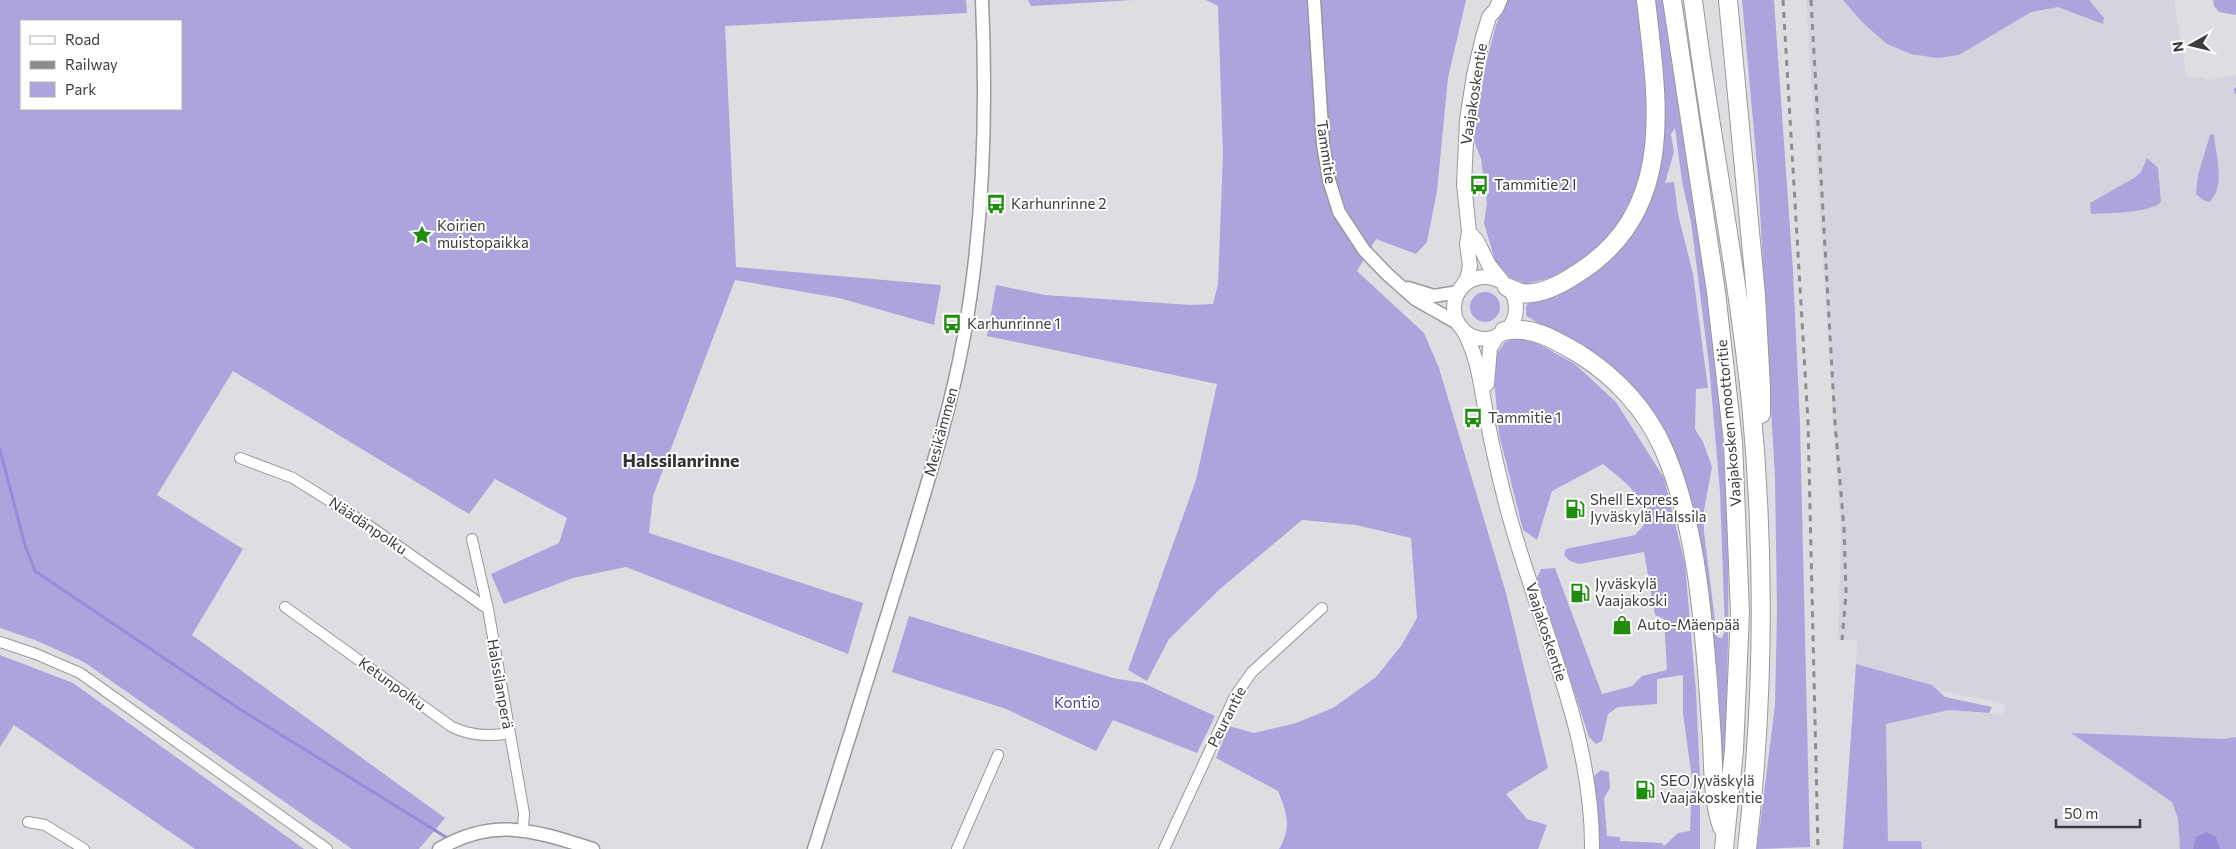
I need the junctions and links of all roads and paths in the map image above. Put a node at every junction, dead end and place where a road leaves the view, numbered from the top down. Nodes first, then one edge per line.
1 (982, 0) edge
2 (1314, 0) edge
3 (1489, 0) edge
4 (1500, 0) edge
5 (1646, 0) edge
6 (1672, 0) edge
7 (1693, 0) edge
8 (1728, 0) edge
9 (1489, 17) junction
10 (1469, 232) junction
11 (1397, 282) junction
12 (1505, 285) junction
13 (1459, 290) junction
14 (1461, 326) junction
15 (1501, 333) junction
16 (1487, 417) junction
17 (240, 458) dead end
18 (1755, 459) junction
19 (472, 539) dead end
20 (285, 607) dead end
21 (1322, 608) dead end
22 (488, 609) junction
23 (0, 642) edge
24 (509, 733) junction
25 (998, 756) dead end
26 (28, 822) dead end
27 (523, 829) junction
28 (1724, 842) edge
29 (1747, 842) edge
30 (84, 849) edge
31 (327, 849) edge
32 (439, 849) edge
33 (593, 849) edge
34 (814, 849) edge
35 (957, 849) edge
36 (1164, 849) edge
37 (1592, 849) edge

1 - 34 street, Mesikämmen
2 - 11 street, Tammitie
3 - 9 main road, Vaajakoskentie
4 - 9 main road, Vaajakoskentie
5 - 12 highway
6 - 28 highway, Vaajakosken moottoritie
7 - 18 highway, Vaajakosken moottoritie
8 - 18 highway
9 - 10 main road, Vaajakoskentie
10 - 12 main road, Vaajakoskentie
10 - 13 main road, Vaajakoskentie
11 - 13 street, Tammitie
11 - 14 street, Tammitie
12 - 13 main road
12 - 15 main road
13 - 14 main road
14 - 15 main road
14 - 16 main road, Vaajakoskentie
15 - 16 main road, Vaajakoskentie
15 - 28 highway
16 - 37 main road, Vaajakoskentie
17 - 22 street, Näädänpolku
18 - 29 highway, Vaajakosken moottoritie
19 - 22 street, Halssilanperä
20 - 24 street, Ketunpolku
21 - 36 street, Peurantie
22 - 24 street, Halssilanperä
23 - 31 street
24 - 27 street, Halssilanperä
25 - 35 street
26 - 30 street
27 - 32 street
27 - 33 street

